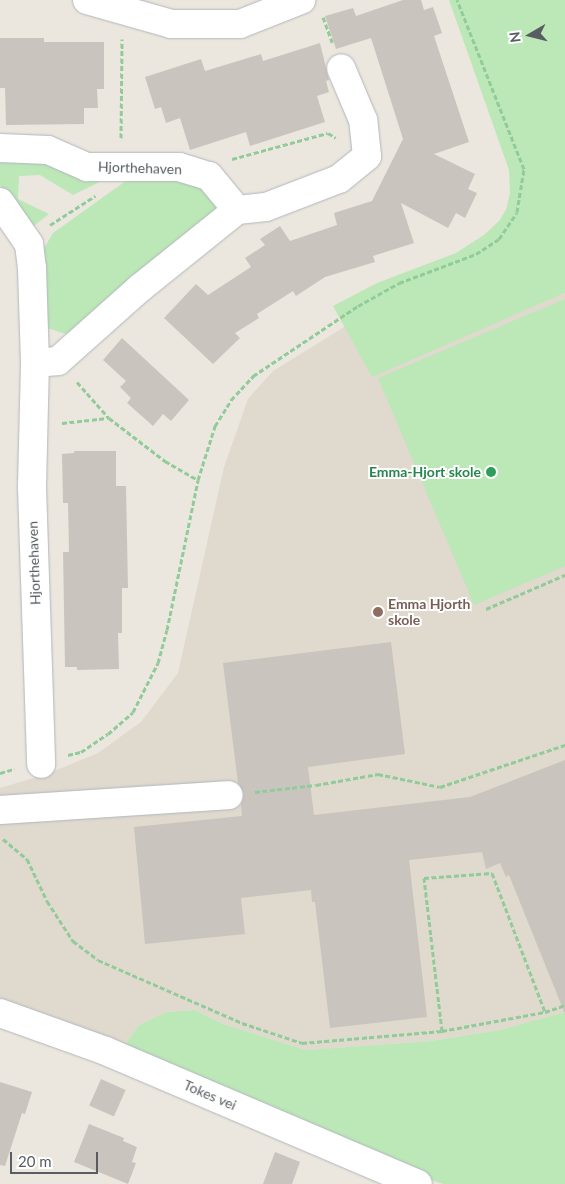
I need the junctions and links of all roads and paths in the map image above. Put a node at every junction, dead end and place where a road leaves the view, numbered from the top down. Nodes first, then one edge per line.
1 (87, 0) edge
2 (457, 0) edge
3 (311, 4) edge
4 (341, 68) joint
5 (0, 148) edge
6 (367, 156) junction
7 (229, 160) dead end
8 (0, 202) edge
9 (237, 210) junction
10 (46, 362) junction
11 (109, 418) junction
12 (34, 426) junction
13 (198, 480) junction
14 (565, 575) edge
15 (486, 609) dead end
16 (565, 745) edge
17 (41, 764) junction
18 (0, 772) edge
19 (229, 794) joint
20 (0, 810) edge
21 (0, 838) edge
22 (565, 1005) edge
23 (545, 1012) junction
24 (0, 1013) edge
25 (442, 1031) junction
26 (418, 1184) edge

1 - 3 street
2 - 13 path
3 - 4 path
4 - 6 street
5 - 9 street, Hjorthehaven
6 - 7 path
6 - 9 street
8 - 10 street, Hjorthehaven
9 - 10 street
10 - 11 path
10 - 12 street, Hjorthehaven
11 - 12 path
11 - 13 path
12 - 17 street, Hjorthehaven
13 - 17 path
14 - 15 path
16 - 19 path
17 - 18 path
19 - 20 street
21 - 25 path
22 - 23 path
23 - 25 path
23 - 25 path
24 - 26 street, Tokes vei

